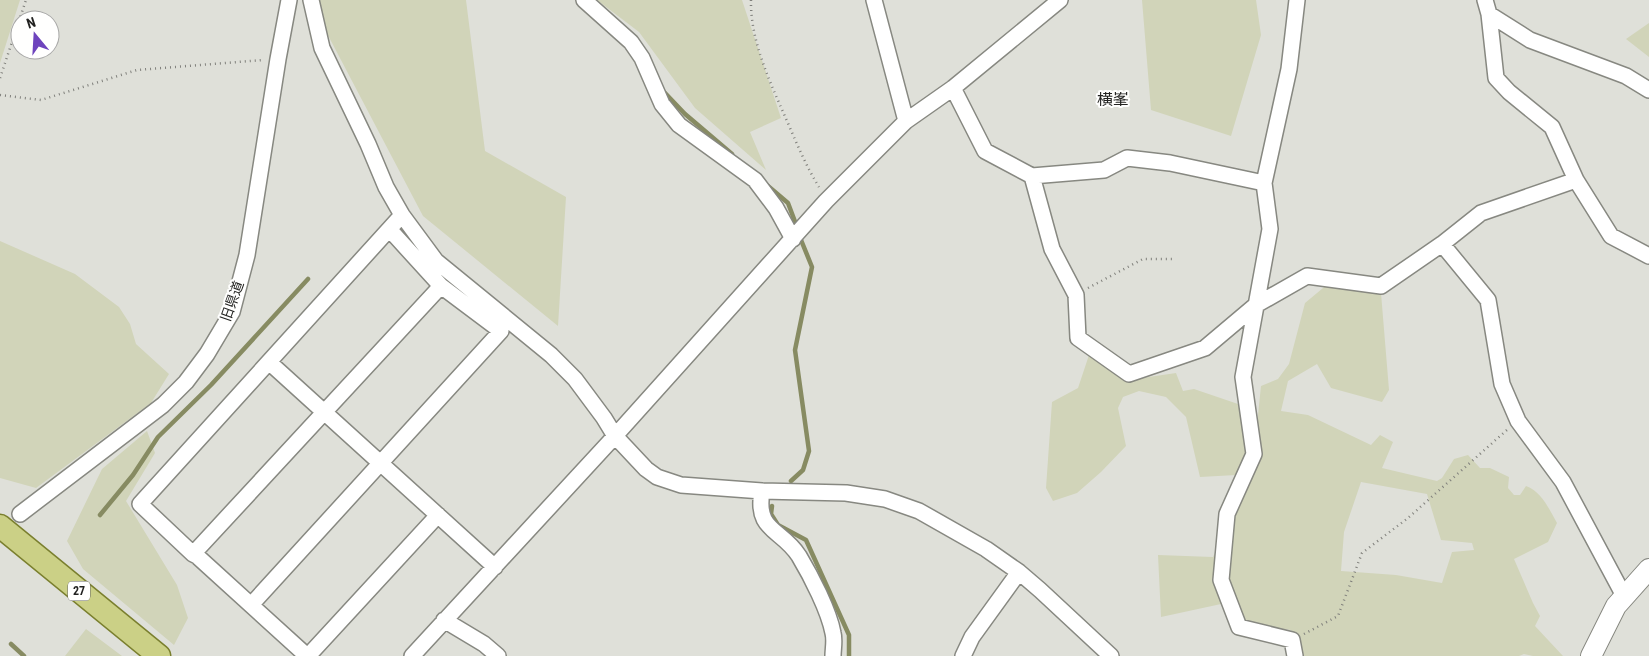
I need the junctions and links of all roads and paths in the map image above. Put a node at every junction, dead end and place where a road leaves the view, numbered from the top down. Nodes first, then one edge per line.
1 (26, 0) edge
2 (289, 0) edge
3 (312, 0) edge
4 (584, 0) edge
5 (751, 0) edge
6 (874, 0) edge
7 (1060, 0) edge
8 (1297, 0) edge
9 (1487, 7) edge
10 (278, 58) junction
11 (0, 78) edge
12 (953, 88) junction
13 (1649, 90) edge
14 (0, 95) edge
15 (906, 121) junction
16 (1032, 176) junction
17 (1576, 180) junction
18 (1264, 183) junction
19 (826, 201) junction
20 (402, 215) junction
21 (390, 230) junction
22 (798, 234) junction
23 (1442, 244) junction
24 (1649, 256) edge
25 (1174, 259) dead end
26 (440, 286) junction
27 (1076, 295) junction
28 (1256, 305) junction
29 (270, 363) junction
30 (324, 412) junction
31 (1518, 421) junction
32 (615, 436) junction
33 (380, 463) junction
34 (762, 491) junction
35 (20, 514) dead end
36 (438, 515) junction
37 (0, 526) edge
38 (193, 554) junction
39 (495, 567) junction
40 (1649, 569) edge
41 (1018, 572) junction
42 (1624, 596) junction
43 (251, 605) junction
44 (444, 620) junction
45 (1292, 640) junction
46 (159, 656) edge
47 (308, 656) edge
48 (412, 656) edge
49 (498, 656) edge
50 (833, 656) edge
51 (963, 656) edge
52 (1111, 656) edge
53 (1295, 656) edge
54 (1591, 656) edge

1 - 11 path
2 - 10 street, 旧県道
3 - 20 street
4 - 22 street
5 - 19 path
6 - 15 street
7 - 12 street
8 - 18 street
9 - 13 street
9 - 17 street
10 - 14 path
10 - 35 street, 旧県道
12 - 15 street
12 - 16 street
15 - 19 street
16 - 18 street
16 - 27 street
17 - 23 street
17 - 24 street
18 - 28 street
19 - 22 street
20 - 21 street
20 - 32 street
21 - 26 street
21 - 29 street
22 - 32 street
23 - 28 street
23 - 31 street
25 - 27 path
26 - 30 street
26 - 33 street
27 - 28 street
28 - 45 street
29 - 30 street
29 - 38 street
30 - 33 street
30 - 38 street
31 - 42 street
31 - 45 path
32 - 34 street
32 - 39 street
33 - 36 street
33 - 43 street
34 - 41 street
34 - 50 street
36 - 39 street
36 - 47 street
37 - 46 main road, 27
38 - 43 street
39 - 44 street
40 - 42 street
41 - 51 street
41 - 52 street
42 - 54 street
43 - 47 street
44 - 48 street
44 - 49 street
45 - 53 street

